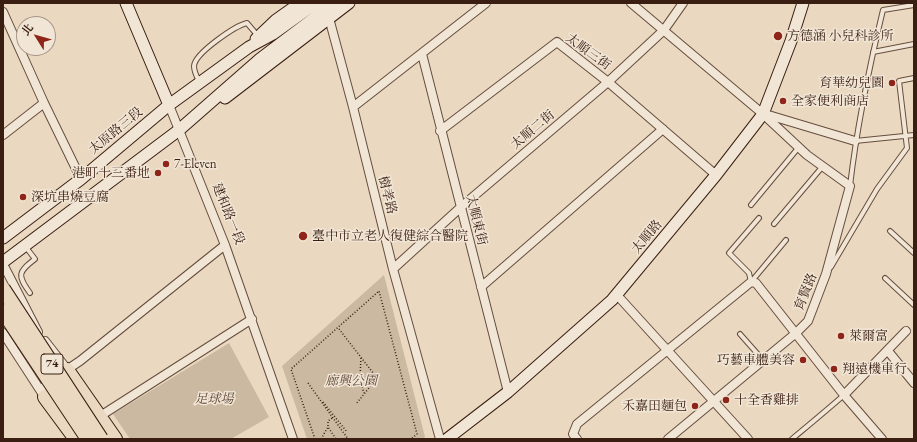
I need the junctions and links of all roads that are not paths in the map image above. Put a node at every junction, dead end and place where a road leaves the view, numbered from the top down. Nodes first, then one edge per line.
1 (300, 3) edge
2 (316, 3) edge
3 (349, 3) edge
4 (486, 3) edge
5 (631, 3) edge
6 (683, 3) edge
7 (802, 3) edge
8 (128, 4) edge
9 (914, 5) edge
10 (328, 8) edge
11 (3, 12) edge
12 (664, 30) junction
13 (258, 37) junction
14 (914, 44) edge
15 (249, 47) junction
16 (873, 52) junction
17 (422, 54) junction
18 (914, 78) edge
19 (200, 82) junction
20 (608, 82) junction
21 (44, 103) junction
22 (169, 105) junction
23 (352, 107) junction
24 (763, 114) junction
25 (663, 129) junction
26 (179, 130) junction
27 (440, 131) junction
28 (3, 135) edge
29 (914, 135) edge
30 (906, 136) junction
31 (855, 141) junction
32 (799, 147) junction
33 (823, 166) junction
34 (716, 175) junction
35 (80, 179) junction
36 (850, 186) junction
37 (751, 205) dead end
38 (461, 207) junction
39 (759, 218) dead end
40 (774, 224) dead end
41 (890, 231) dead end
42 (3, 238) edge
43 (786, 240) dead end
44 (225, 245) junction
45 (24, 246) junction
46 (914, 253) edge
47 (3, 263) edge
48 (392, 269) junction
49 (826, 274) junction
50 (884, 278) dead end
51 (751, 282) junction
52 (481, 287) junction
53 (3, 289) edge
54 (30, 292) dead end
55 (617, 295) junction
56 (914, 306) edge
57 (3, 311) edge
58 (252, 319) junction
59 (906, 331) dead end
60 (3, 333) edge
61 (796, 333) junction
62 (740, 334) dead end
63 (667, 350) junction
64 (888, 351) junction
65 (763, 360) junction
66 (66, 370) junction
67 (914, 384) edge
68 (508, 392) junction
69 (43, 393) junction
70 (844, 395) junction
71 (713, 401) junction
72 (105, 413) junction
73 (71, 439) edge
74 (76, 439) edge
75 (82, 439) edge
76 (88, 439) edge
77 (101, 439) edge
78 (108, 439) edge
79 (115, 439) edge
80 (122, 439) edge
81 (293, 439) edge
82 (440, 439) edge
83 (447, 439) edge
84 (577, 439) edge
85 (668, 439) edge
86 (748, 439) edge
87 (792, 439) edge
88 (882, 439) edge

1 - 13 main road, 太原路三段
2 - 15 main road, 太原路三段
3 - 10 main road
4 - 17 street
5 - 12 street
6 - 12 street, 太順二街
7 - 24 main road, 太順路
8 - 22 main road, 建和路一段
9 - 16 lane, 育賢路
10 - 23 street, 樹孝路
10 - 26 main road
11 - 21 street
12 - 20 street, 太順二街
12 - 24 street
13 - 15 main road, 太原路三段
13 - 19 lane
14 - 16 lane
15 - 19 main road, 太原路三段
16 - 31 lane, 育賢路
17 - 23 street
17 - 27 street, 太順東街
18 - 30 lane
19 - 22 main road, 太原路三段
20 - 25 street, 太順三街
20 - 27 street, 太順三街
20 - 38 street, 太順二街
21 - 28 street
21 - 35 street
22 - 26 street, 建和路一段
22 - 35 main road, 太原路三段
23 - 48 street, 樹孝路
24 - 31 street
24 - 32 street
24 - 34 main road, 太順路
25 - 34 street, 太順三街
25 - 52 street
26 - 44 street, 建和路一段
26 - 45 main road
27 - 38 street, 太順東街
29 - 30 lane
30 - 31 lane
30 - 49 lane
31 - 36 lane, 育賢路
32 - 33 street
32 - 37 lane
33 - 36 street
33 - 40 lane
34 - 55 main road, 太順路
35 - 42 main road, 太原路三段
36 - 49 street, 育賢路
38 - 48 street, 太順二街
38 - 52 street, 太順東街
39 - 51 lane
41 - 46 lane
43 - 51 lane
44 - 58 street, 建和路一段
44 - 66 street
45 - 47 main road
45 - 54 lane
47 - 66 street
48 - 82 street, 樹孝路
49 - 61 street, 育賢路
50 - 56 lane
51 - 61 street
51 - 63 street
52 - 68 street, 太順東街
53 - 77 highway, 74, bridge
55 - 63 street
55 - 68 main road, 太順路
57 - 76 highway, 74, bridge
58 - 72 street
58 - 81 street, 建和路一段
59 - 64 street
60 - 69 street
61 - 65 street, 育賢路
61 - 70 street
62 - 65 lane
63 - 71 street
63 - 84 street
64 - 67 street
64 - 70 street
65 - 71 street, 育賢路
66 - 69 street
66 - 72 street
66 - 78 street
66 - 79 highway
68 - 83 main road, 太順路
69 - 73 street
69 - 74 highway
69 - 75 street
70 - 87 lane
70 - 88 street
71 - 85 street, 育賢路
71 - 86 street
72 - 80 street

